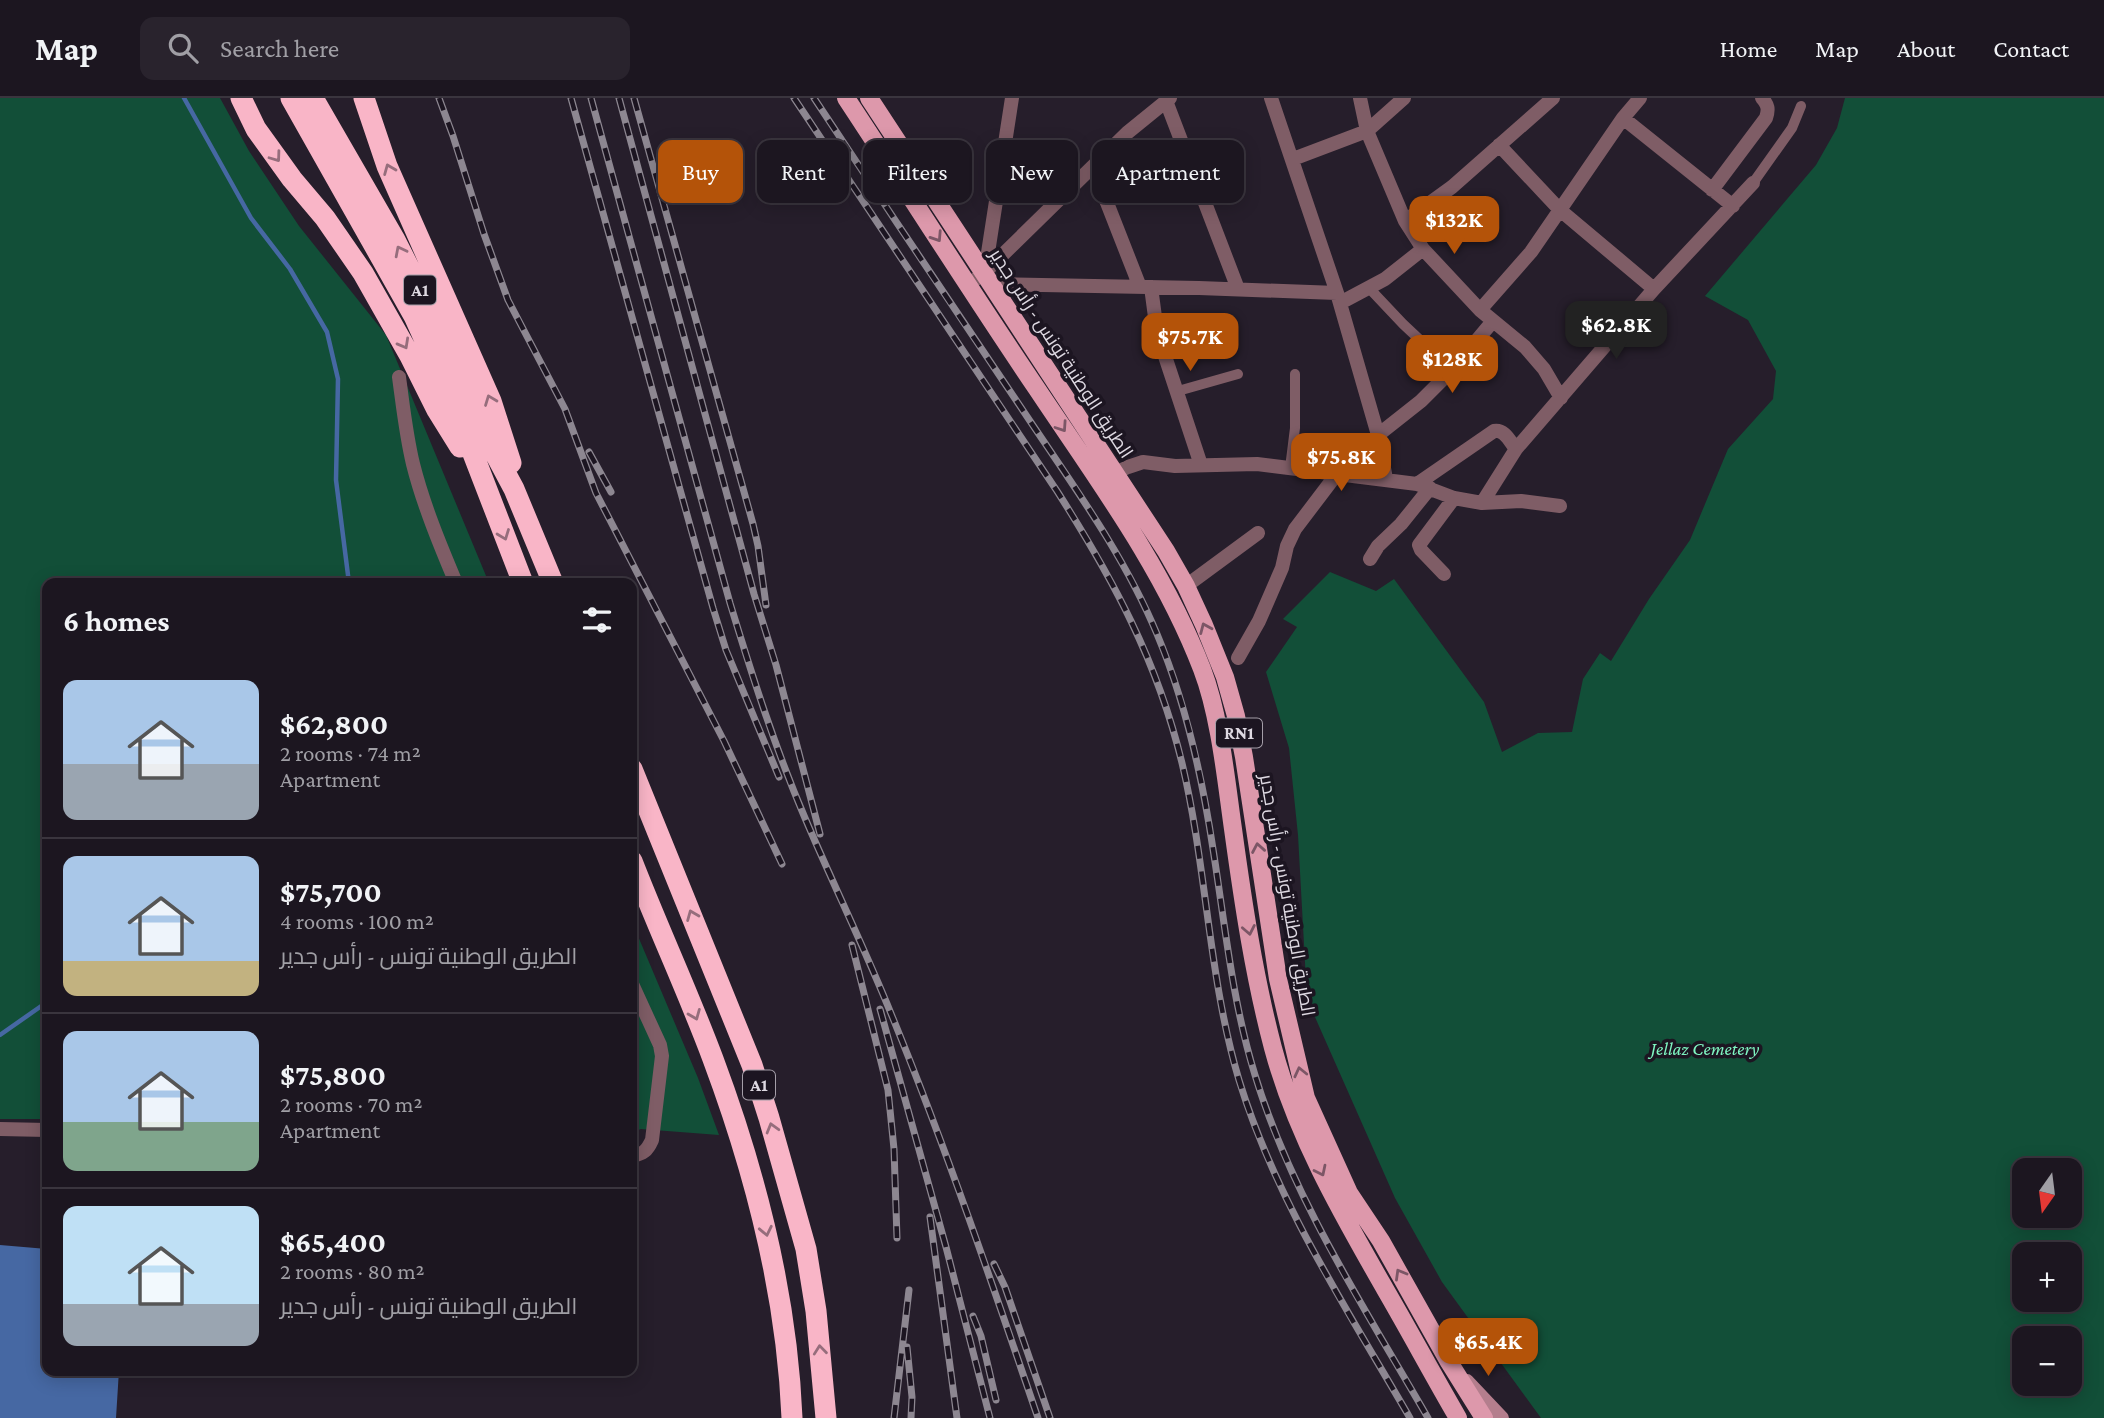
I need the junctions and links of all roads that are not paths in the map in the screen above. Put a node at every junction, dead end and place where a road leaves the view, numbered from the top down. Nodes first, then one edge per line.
1 (241, 98) edge
2 (291, 98) edge
3 (313, 98) edge
4 (364, 98) edge
5 (846, 98) edge
6 (869, 98) edge
7 (1012, 98) edge
8 (1272, 98) edge
9 (1360, 98) edge
10 (1404, 98) edge
11 (1553, 98) edge
12 (1640, 98) edge
13 (1762, 98) edge
14 (1168, 100) edge
15 (1801, 106) dead end
16 (1623, 118) junction
17 (1367, 131) junction
18 (1120, 140) edge
19 (1499, 145) junction
20 (1293, 159) junction
21 (1092, 168) edge
22 (1753, 183) joint
23 (1712, 190) junction
24 (1109, 203) edge
25 (1733, 206) junction
26 (1560, 210) junction
27 (1405, 221) junction
28 (1423, 249) junction
29 (989, 278) junction
30 (968, 285) junction
31 (1145, 287) junction
32 (1369, 288) junction
33 (1238, 289) junction
34 (1654, 289) junction
35 (1339, 298) junction
36 (1480, 310) junction
37 (1493, 321) junction
38 (1452, 370) junction
39 (1238, 374) dead end
40 (1295, 374) dead end
41 (400, 377) dead end
42 (1178, 391) junction
43 (1561, 398) junction
44 (1378, 435) junction
45 (1516, 449) junction
46 (1201, 465) junction
47 (1290, 468) junction
48 (1115, 473) junction
49 (1336, 475) junction
50 (1387, 479) junction
51 (1424, 486) junction
52 (486, 487) junction
53 (514, 489) junction
54 (1454, 498) junction
55 (1482, 503) junction
56 (1560, 506) dead end
57 (1258, 533) dead end
58 (1370, 559) dead end
59 (1444, 574) dead end
60 (454, 578) edge
61 (521, 578) edge
62 (551, 578) edge
63 (1186, 586) junction
64 (1238, 658) dead end
65 (637, 781) edge
66 (637, 881) edge
67 (637, 995) edge
68 (0, 1129) edge
69 (42, 1130) edge
70 (637, 1155) edge
71 (1449, 1362) junction
72 (792, 1418) edge
73 (826, 1418) edge
74 (1458, 1418) edge
75 (1484, 1418) edge
76 (1502, 1418) edge

1 -> 52 highway
2 - 52 highway, A1
53 -> 3 highway, A1
53 -> 4 highway
5 -> 30 main road, الطريق الوطنية تونس - رأس جدير / RN1
6 - 29 main road, الطريق الوطنية تونس - رأس جدير / RN1
7 - 29 street
8 - 20 street
9 - 17 street
10 - 17 street
11 - 19 street
12 - 16 street
13 - 23 street
14 - 18 street
14 - 33 street
15 - 22 street
16 - 23 street
16 - 26 street
17 - 20 street
17 - 27 street
19 - 26 street
19 - 27 street
20 - 35 street
21 - 29 street
22 - 25 street
23 - 25 street
24 - 31 street
25 - 34 street
26 - 34 street
26 - 36 street
27 - 28 street
28 - 32 street
28 - 36 street
29 - 30 street
29 - 31 street
29 - 48 main road, الطريق الوطنية تونس - رأس جدير / RN1
30 -> 74 main road, الطريق الوطنية تونس - رأس جدير / RN1
31 - 33 street
31 - 42 street
32 - 35 street
32 - 38 street
33 - 35 street
34 - 43 street
35 - 44 street
36 - 37 street
37 - 38 street
37 - 43 street
38 - 44 street
39 - 42 street
40 - 47 street
41 - 60 street
42 - 46 street
43 - 45 street
44 - 50 street
45 - 51 street
45 - 55 street
46 - 47 street
46 - 48 street
47 - 49 street
48 - 63 main road, الطريق الوطنية تونس - رأس جدير / RN1
49 - 50 street
49 - 64 street
50 - 51 street
51 - 54 street
51 - 58 street
52 -> 61 highway, A1
53 - 62 highway, A1
54 - 55 street
54 - 59 street
55 - 56 street
57 - 63 street
71 -> 63 main road, الطريق الوطنية تونس - رأس جدير / RN1
73 -> 65 highway, A1
66 -> 72 highway, A1
67 - 70 street
68 - 69 street
71 - 75 main road, الطريق الوطنية تونس - رأس جدير / RN1
71 - 76 main road

